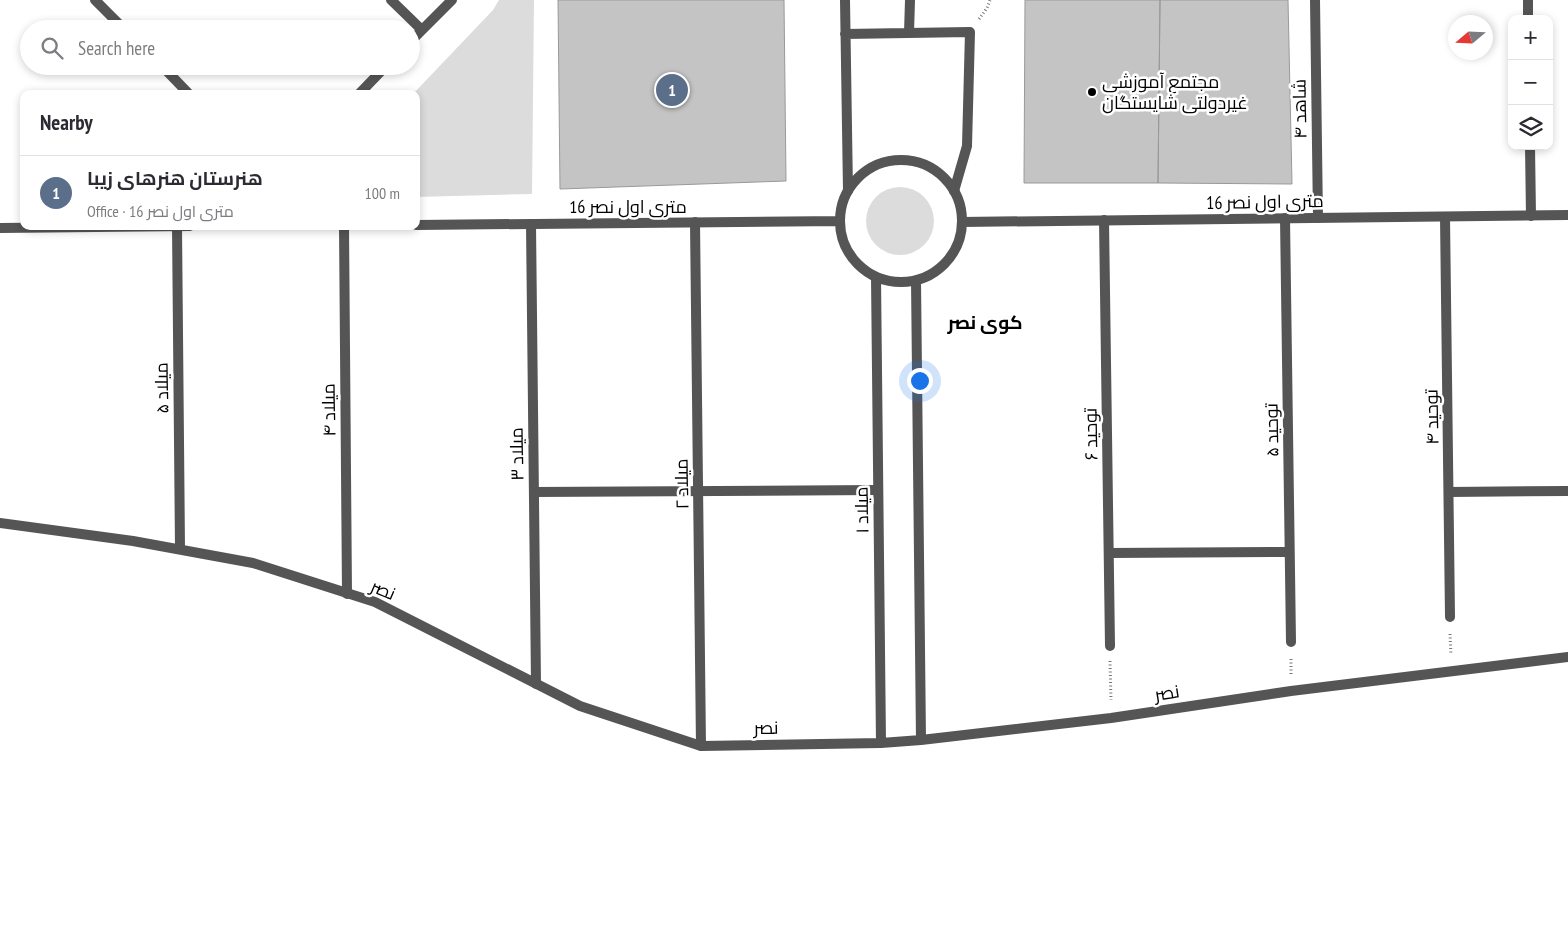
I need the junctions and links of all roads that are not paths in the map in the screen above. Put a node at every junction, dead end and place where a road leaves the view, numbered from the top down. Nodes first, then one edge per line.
1 (95, 0) edge
2 (391, 0) edge
3 (452, 0) edge
4 (845, 0) edge
5 (910, 0) edge
6 (1315, 0) edge
7 (1528, 0) edge
8 (1528, 15) edge
9 (115, 20) edge
10 (412, 20) edge
11 (422, 30) edge
12 (909, 33) junction
13 (846, 34) junction
14 (171, 75) edge
15 (377, 75) edge
16 (185, 90) edge
17 (363, 90) edge
18 (1530, 150) edge
19 (848, 191) junction
20 (954, 191) junction
21 (1568, 215) edge
22 (1531, 216) junction
23 (1445, 217) junction
24 (1285, 218) junction
25 (1318, 218) junction
26 (1104, 220) junction
27 (840, 221) junction
28 (695, 222) junction
29 (962, 222) junction
30 (531, 224) junction
31 (420, 225) edge
32 (0, 228) edge
33 (20, 228) edge
34 (177, 230) edge
35 (344, 230) edge
36 (876, 277) junction
37 (916, 280) junction
38 (878, 490) junction
39 (698, 491) junction
40 (1568, 491) edge
41 (534, 492) junction
42 (1449, 492) junction
43 (0, 524) edge
44 (180, 550) junction
45 (1289, 552) junction
46 (1109, 553) junction
47 (347, 594) junction
48 (1450, 616) road end
49 (1291, 642) road end
50 (1110, 646) road end
51 (1568, 657) edge
52 (536, 684) junction
53 (922, 740) junction
54 (881, 743) junction
55 (701, 746) junction

1 - 9 street
2 - 10 street
3 - 11 street
4 - 13 street
5 - 12 street
6 - 25 street, شاهد ۴
7 - 8 street
12 - 13 street
12 - 20 street
13 - 19 street
14 - 16 street
15 - 17 street
18 - 22 street
19 - 20 street
19 - 27 street
20 - 29 street
21 - 22 street, 16 متری اول نصر
22 - 23 street, 16 متری اول نصر
23 - 25 street, 16 متری اول نصر
23 - 42 street, توحید ۴
24 - 25 street, 16 متری اول نصر
24 - 26 street, 16 متری اول نصر
24 - 45 street, توحید ۵
26 - 29 street, 16 متری اول نصر
26 - 46 street, توحید ۶
27 - 28 street, 16 متری اول نصر
27 - 36 street
28 - 30 street, 16 متری اول نصر
28 - 39 street, میلاد ۲
29 - 37 street
30 - 31 street, 16 متری اول نصر
30 - 41 street, میلاد ۳
32 - 33 street
34 - 44 street, میلاد ۵
35 - 47 street, میلاد ۴
36 - 37 street
36 - 38 street, میلاد ۱
37 - 53 street
38 - 39 street
38 - 54 street, میلاد ۱
39 - 41 street
39 - 55 street, میلاد ۲
40 - 42 street
41 - 52 street, میلاد ۳
42 - 48 street, توحید ۴
43 - 44 street, نصر
44 - 47 street, نصر
45 - 46 street
45 - 49 street, توحید ۵
46 - 50 street, توحید ۶
47 - 52 street, نصر
51 - 53 street, نصر
52 - 55 street, نصر
53 - 54 street, نصر
54 - 55 street, نصر

